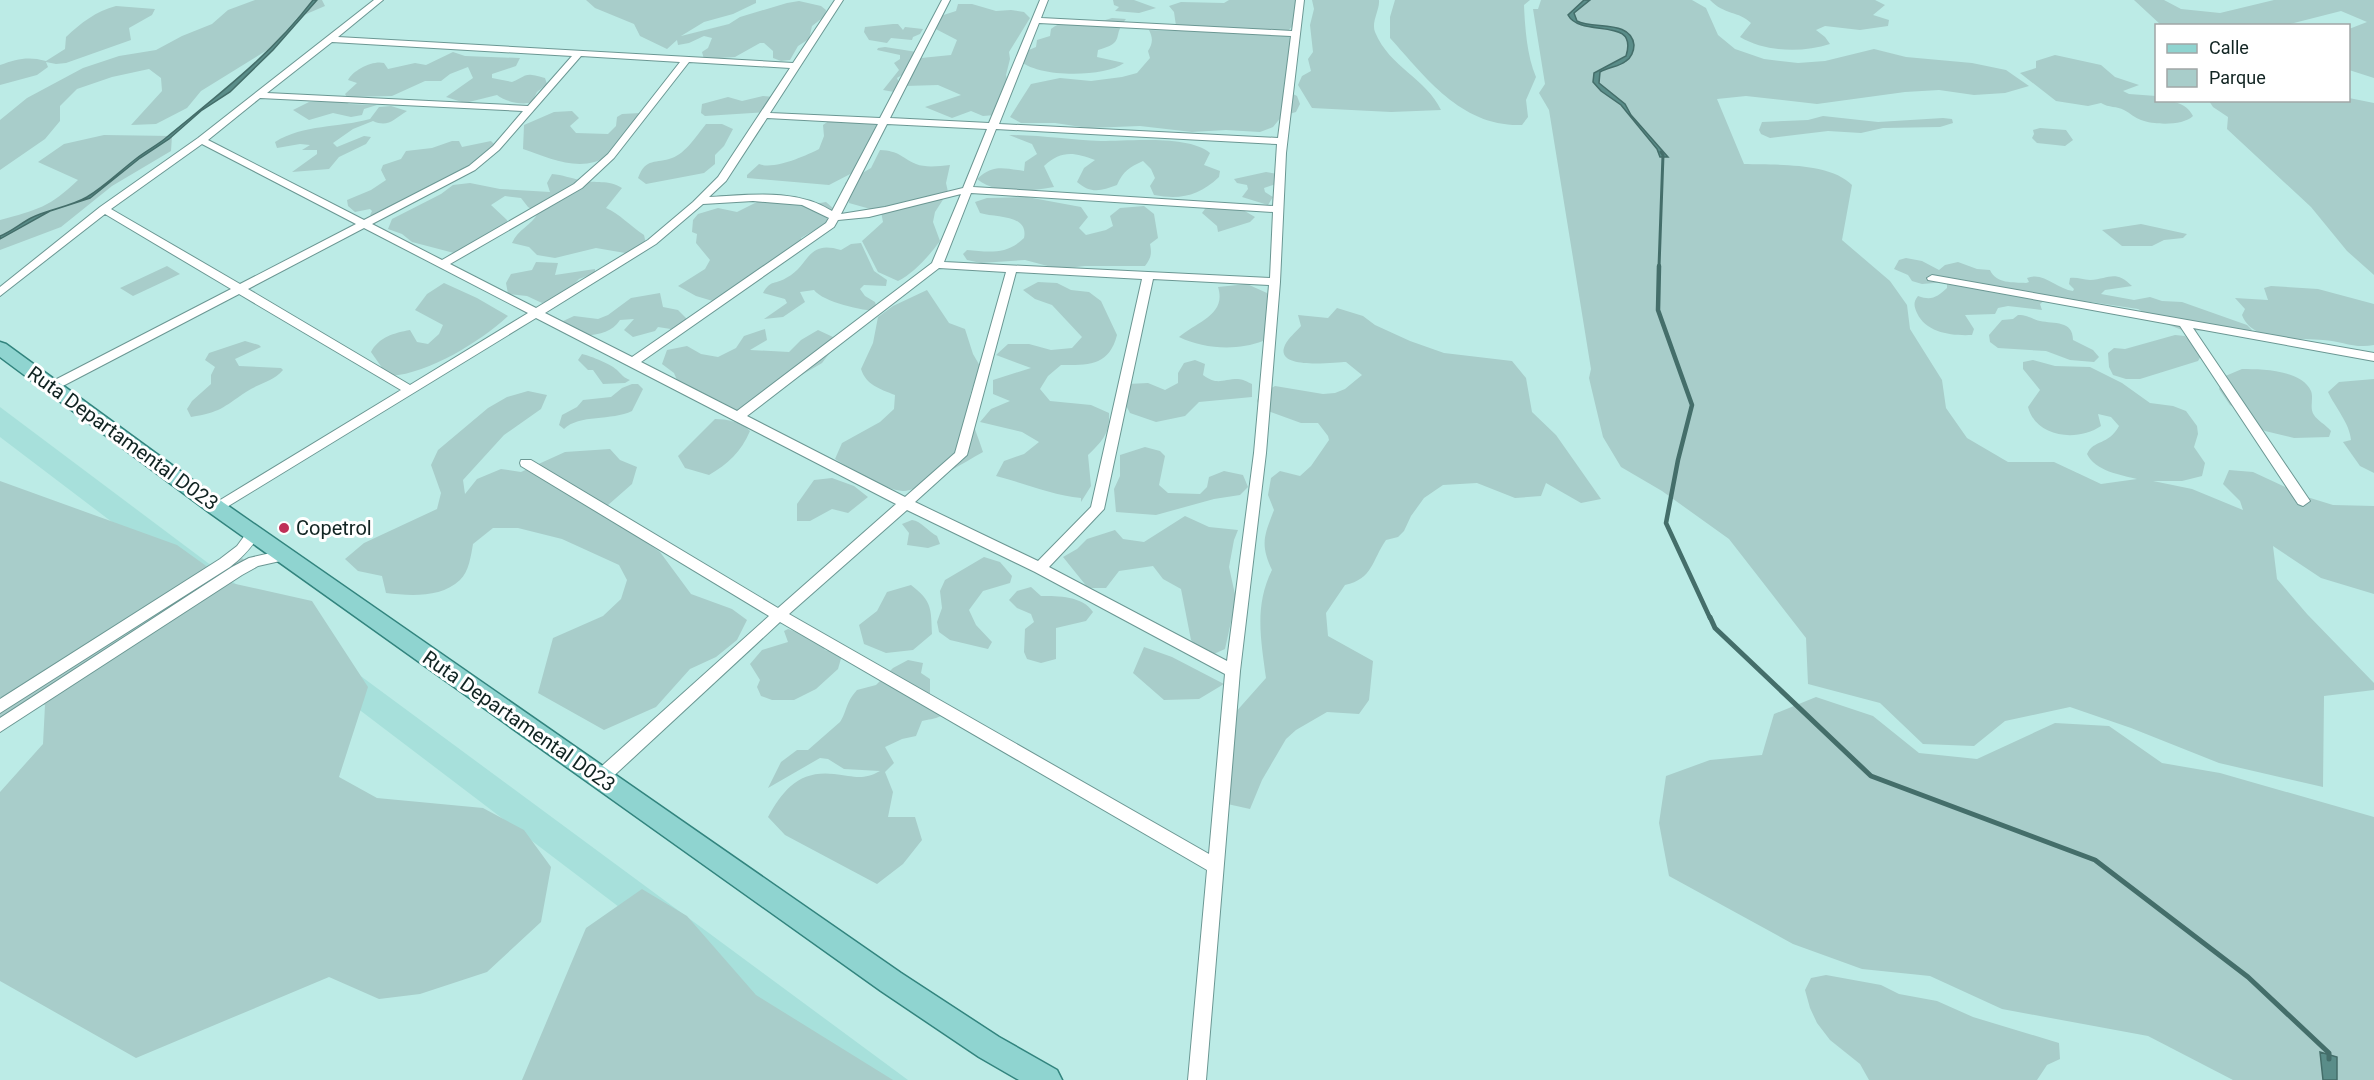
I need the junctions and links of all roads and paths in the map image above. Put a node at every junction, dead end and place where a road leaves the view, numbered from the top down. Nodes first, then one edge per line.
1 (380, 0) edge
2 (839, 0) edge
3 (946, 0) edge
4 (1044, 0) edge
5 (1300, 0) edge
6 (1036, 20) junction
7 (1295, 34) junction
8 (332, 39) junction
9 (578, 54) junction
10 (686, 60) junction
11 (795, 66) junction
12 (259, 95) junction
13 (529, 109) junction
14 (764, 115) junction
15 (885, 121) junction
16 (993, 126) junction
17 (201, 140) junction
18 (1283, 141) junction
19 (968, 190) junction
20 (700, 201) junction
21 (104, 209) junction
22 (1279, 209) junction
23 (835, 217) junction
24 (365, 224) junction
25 (442, 264) junction
26 (938, 265) junction
27 (1012, 268) junction
28 (1148, 275) junction
29 (1932, 278) dead end
30 (1275, 282) junction
31 (239, 289) junction
32 (0, 293) edge
33 (538, 313) junction
34 (2182, 322) junction
35 (0, 348) edge
36 (2374, 357) edge
37 (633, 362) junction
38 (53, 386) junction
39 (410, 390) junction
40 (739, 416) junction
41 (526, 463) dead end
42 (2302, 501) dead end
43 (905, 503) junction
44 (217, 508) junction
45 (254, 534) junction
46 (284, 555) junction
47 (1040, 568) junction
48 (779, 615) junction
49 (1233, 671) junction
50 (0, 707) edge
51 (0, 726) edge
52 (600, 778) junction
53 (1217, 867) junction
54 (1047, 1080) edge
55 (1197, 1080) edge

1 - 8 street
2 - 11 street
3 - 15 street
4 - 6 street
5 - 7 street
6 - 7 street
6 - 16 street
7 - 18 street
8 - 9 street
8 - 12 street
9 - 10 street
9 - 13 street
10 - 11 street
10 - 25 street
11 - 14 street
12 - 13 street
12 - 17 street
13 - 24 street
14 - 15 street
14 - 20 street
15 - 16 street
15 - 23 street
16 - 18 street
16 - 19 street
17 - 21 street
17 - 24 street
18 - 22 street
19 - 22 street
19 - 23 street
19 - 26 street
20 - 23 street
20 - 33 street
21 - 31 street
21 - 32 street
22 - 30 street
23 - 37 street
24 - 25 street
24 - 31 street
25 - 33 street
26 - 27 street
26 - 40 street
27 - 28 street
27 - 43 street
28 - 30 street
28 - 47 street
29 - 34 street
30 - 49 street
31 - 38 street
31 - 39 street
33 - 37 street
33 - 39 street
34 - 36 street
34 - 42 street
35 - 38 main road, Ruta Departamental D023
37 - 40 street
38 - 44 main road, Ruta Departamental D023
39 - 44 street
40 - 43 street
41 - 48 street
43 - 47 street
43 - 48 street
44 - 45 main road, Ruta Departamental D023
45 - 46 main road, Ruta Departamental D023
45 - 50 street
46 - 51 street
46 - 52 main road, Ruta Departamental D023
47 - 49 street
48 - 52 street
48 - 53 street
49 - 53 street
52 - 54 main road, Ruta Departamental D023
53 - 55 street

